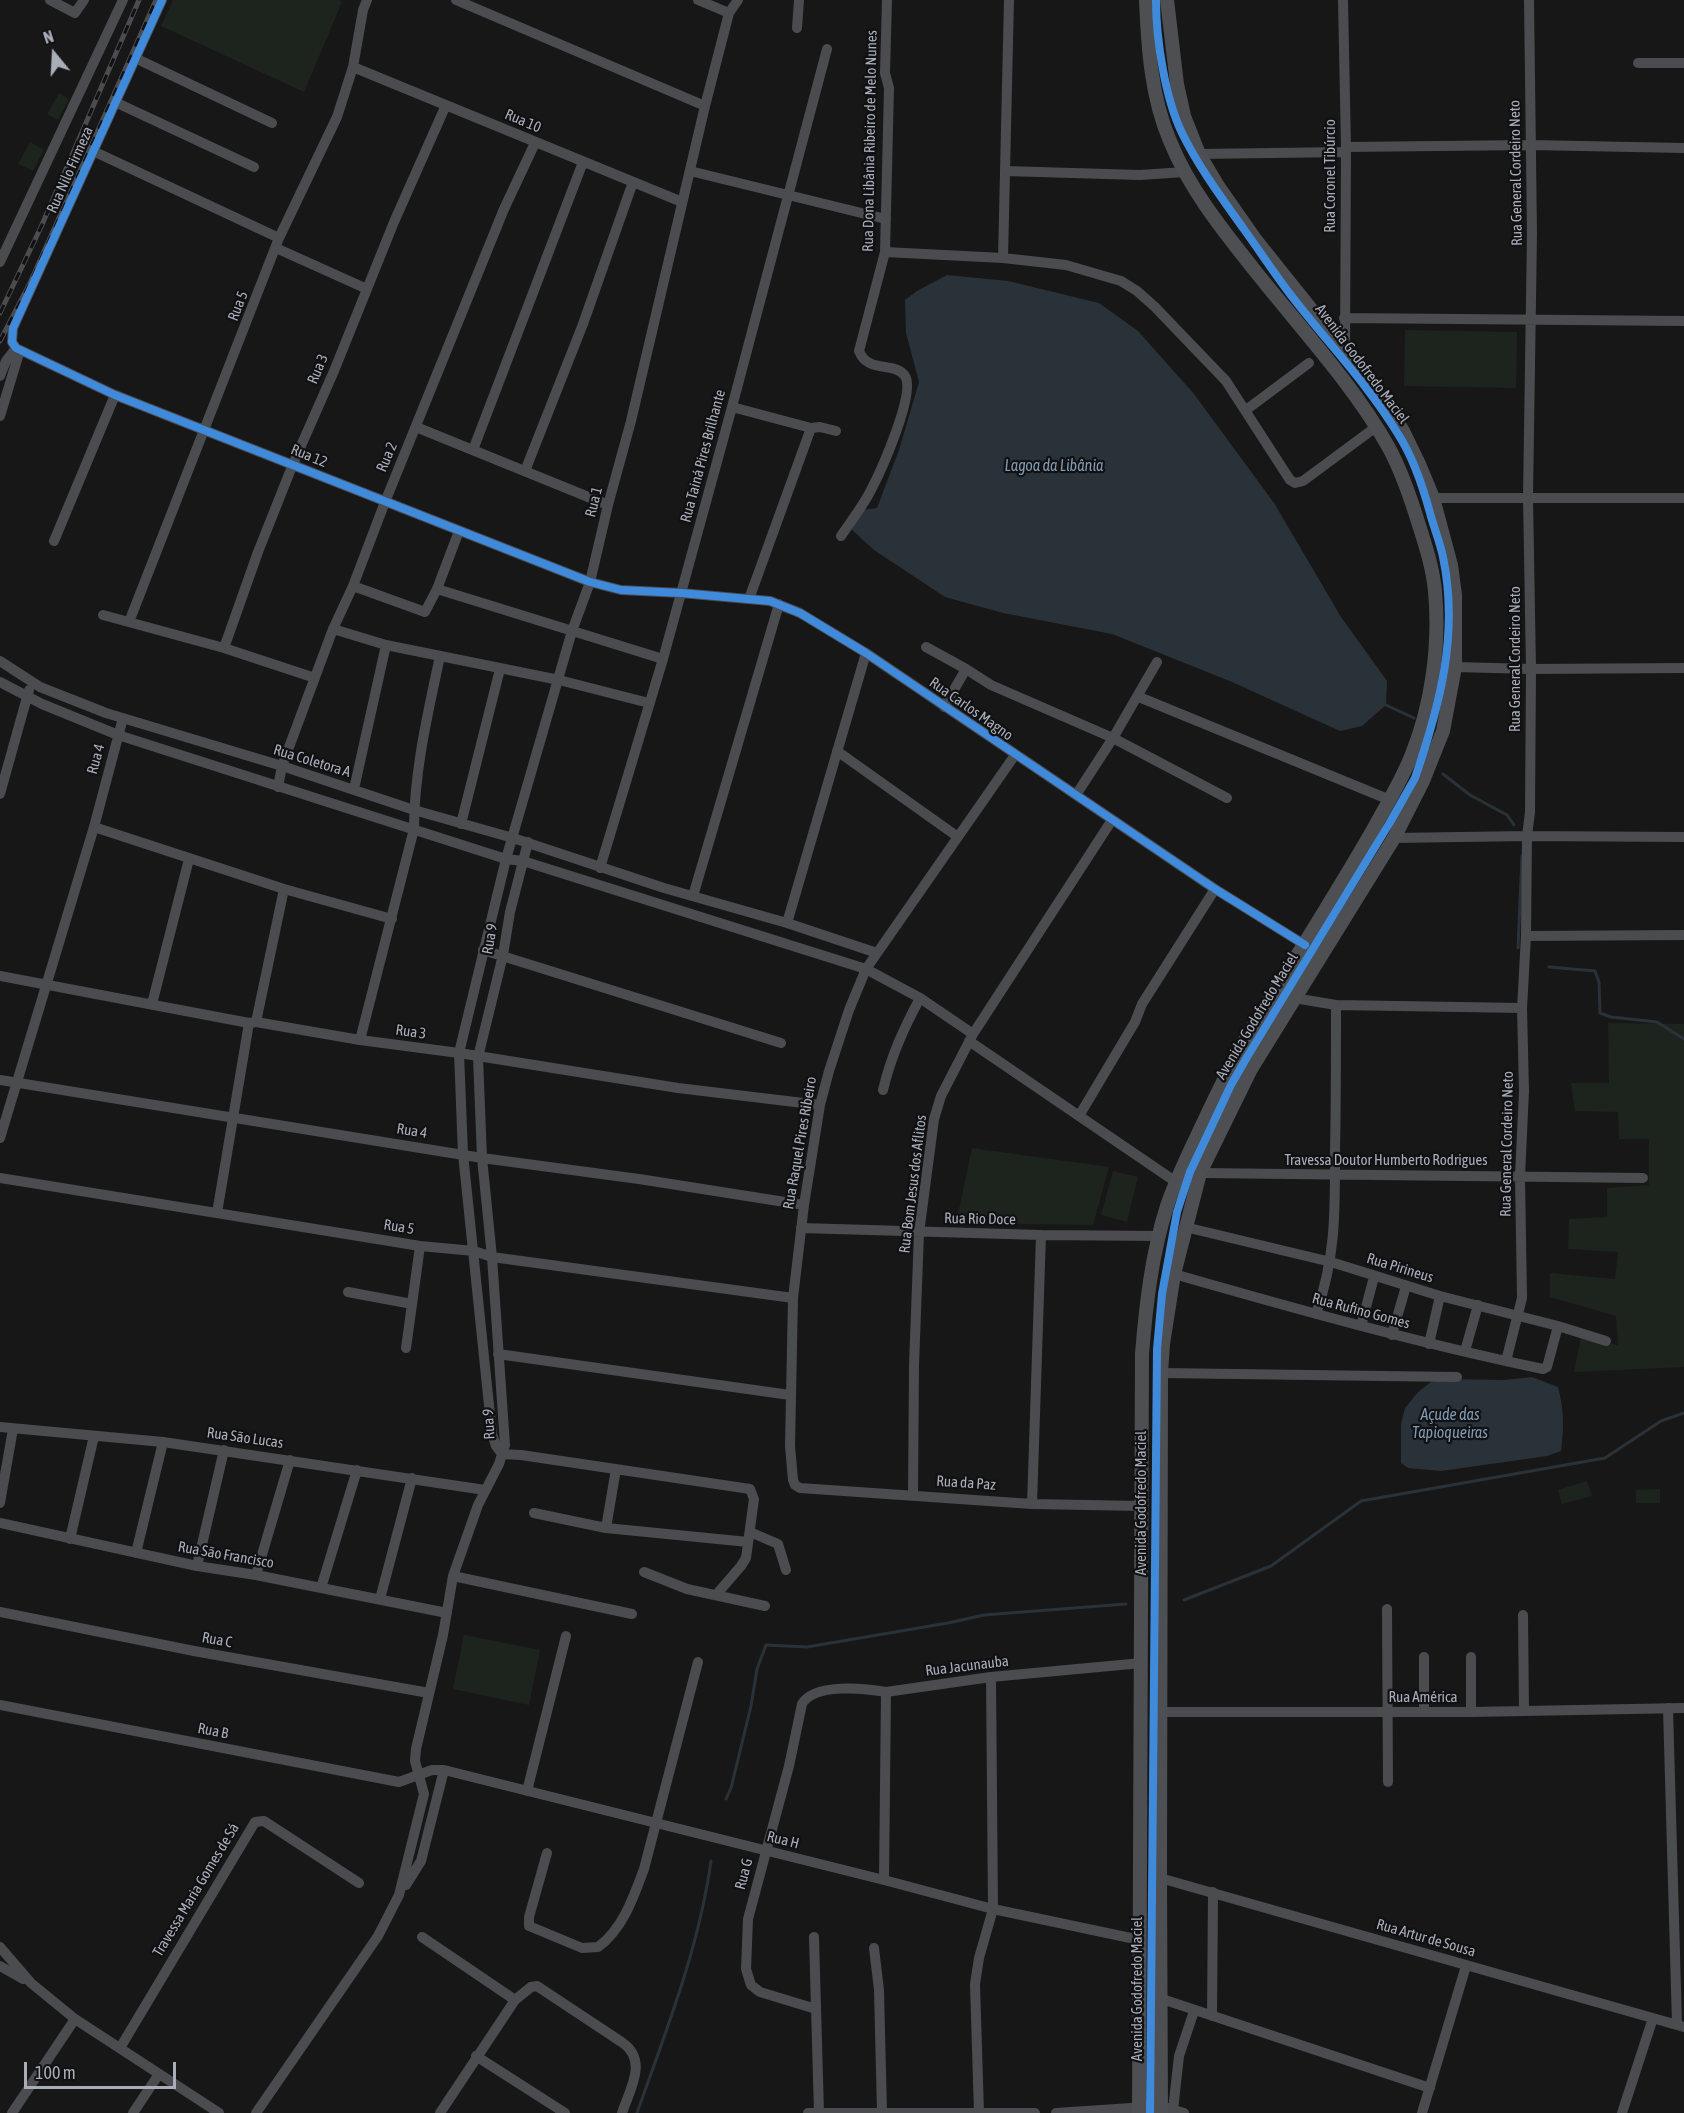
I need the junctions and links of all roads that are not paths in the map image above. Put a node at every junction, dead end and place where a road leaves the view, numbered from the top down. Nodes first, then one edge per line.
1 (50, 0) edge
2 (84, 0) edge
3 (123, 0) edge
4 (162, 0) edge
5 (367, 0) edge
6 (456, 0) edge
7 (698, 0) edge
8 (738, 0) edge
9 (799, 0) edge
10 (887, 0) edge
11 (1009, 0) edge
12 (1146, 0) edge
13 (1167, 0) edge
14 (1343, 0) edge
15 (1529, 0) edge
16 (729, 13) junction
17 (797, 28) dead end
18 (826, 48) dead end
19 (135, 58) junction
20 (1638, 63) dead end
21 (1684, 63) edge
22 (353, 67) junction
23 (115, 102) junction
24 (446, 105) junction
25 (705, 106) junction
26 (272, 123) dead end
27 (535, 143) junction
28 (1530, 146) junction
29 (1684, 148) edge
30 (1346, 150) junction
31 (93, 151) junction
32 (1199, 154) junction
33 (583, 162) junction
34 (254, 167) dead end
35 (690, 171) junction
36 (1005, 171) junction
37 (1185, 172) junction
38 (633, 182) junction
39 (787, 195) junction
40 (682, 202) junction
41 (886, 219) junction
42 (278, 243) junction
43 (885, 252) junction
44 (1003, 258) junction
45 (0, 262) edge
46 (367, 289) junction
47 (1344, 318) junction
48 (1531, 321) junction
49 (1684, 321) edge
50 (18, 349) junction
51 (1345, 353) junction
52 (1309, 363) dead end
53 (0, 376) edge
54 (115, 395) junction
55 (732, 407) junction
56 (1246, 410) junction
57 (0, 416) edge
58 (416, 427) junction
59 (1376, 427) junction
60 (811, 428) junction
61 (204, 429) junction
62 (836, 431) dead end
63 (473, 450) junction
64 (293, 464) junction
65 (525, 471) junction
66 (1528, 497) junction
67 (1432, 498) junction
68 (1684, 498) edge
69 (385, 502) junction
70 (608, 506) junction
71 (459, 531) junction
72 (841, 536) dead end
73 (54, 541) dead end
74 (590, 582) junction
75 (353, 586) junction
76 (437, 589) junction
77 (681, 593) junction
78 (749, 599) junction
79 (779, 604) junction
80 (103, 615) dead end
81 (129, 622) junction
82 (333, 629) junction
83 (572, 631) junction
84 (386, 645) junction
85 (926, 647) dead end
86 (224, 648) junction
87 (866, 653) junction
88 (440, 656) junction
89 (663, 659) junction
90 (0, 662) edge
91 (1157, 662) dead end
92 (1455, 667) junction
93 (1684, 668) edge
94 (500, 669) junction
95 (966, 669) junction
96 (1531, 669) junction
97 (315, 678) junction
98 (559, 680) junction
99 (32, 681) junction
100 (0, 682) edge
101 (27, 696) junction
102 (1139, 697) junction
103 (649, 703) junction
104 (944, 707) junction
105 (123, 718) junction
106 (118, 735) junction
107 (1113, 738) junction
108 (837, 751) junction
109 (1015, 755) junction
110 (282, 766) junction
111 (278, 787) junction
112 (354, 789) junction
113 (0, 794) edge
114 (1076, 795) junction
115 (1227, 798) dead end
116 (1390, 800) junction
117 (414, 810) junction
118 (1112, 820) junction
119 (461, 824) junction
120 (94, 827) junction
121 (414, 830) junction
122 (1527, 836) junction
123 (958, 837) junction
124 (1684, 837) edge
125 (513, 838) junction
126 (1394, 838) junction
127 (528, 842) junction
128 (189, 859) junction
129 (506, 859) junction
130 (523, 861) junction
131 (600, 868) junction
132 (622, 875) junction
133 (284, 889) junction
134 (1215, 889) junction
135 (618, 891) junction
136 (693, 896) junction
137 (392, 919) junction
138 (787, 923) junction
139 (1684, 935) edge
140 (1526, 936) junction
141 (1305, 945) junction
142 (483, 950) junction
143 (877, 953) junction
144 (503, 955) junction
145 (866, 969) junction
146 (0, 976) edge
147 (46, 986) junction
148 (920, 998) junction
149 (1294, 998) junction
150 (152, 1004) junction
151 (1336, 1005) junction
152 (1522, 1008) junction
153 (252, 1022) junction
154 (971, 1038) junction
155 (360, 1040) junction
156 (781, 1043) dead end
157 (459, 1053) junction
158 (478, 1057) junction
159 (0, 1080) edge
160 (16, 1083) junction
161 (883, 1090) dead end
162 (820, 1105) junction
163 (233, 1116) junction
164 (1079, 1116) junction
165 (0, 1138) edge
166 (463, 1154) junction
167 (482, 1158) junction
168 (1200, 1173) junction
169 (1335, 1174) junction
170 (1520, 1176) junction
171 (0, 1178) edge
172 (1643, 1178) dead end
173 (1176, 1182) junction
174 (804, 1205) junction
175 (217, 1213) junction
176 (1185, 1227) junction
177 (801, 1228) junction
178 (919, 1233) junction
179 (1041, 1235) junction
180 (1159, 1236) junction
181 (420, 1246) junction
182 (474, 1251) junction
183 (492, 1257) junction
184 (1331, 1262) junction
185 (1174, 1274) junction
186 (1374, 1277) junction
187 (1406, 1286) junction
188 (348, 1292) dead end
189 (1440, 1296) junction
190 (793, 1298) junction
191 (412, 1304) junction
192 (1478, 1305) junction
193 (1316, 1314) junction
194 (1518, 1316) junction
195 (1361, 1326) junction
196 (1558, 1326) junction
197 (1392, 1335) junction
198 (1606, 1341) dead end
199 (1429, 1344) junction
200 (406, 1348) dead end
201 (1465, 1351) junction
202 (498, 1354) junction
203 (1506, 1361) junction
204 (1161, 1373) junction
205 (1457, 1377) dead end
206 (790, 1395) junction
207 (0, 1427) edge
208 (13, 1429) junction
209 (94, 1436) junction
210 (163, 1442) junction
211 (224, 1450) junction
212 (291, 1460) junction
213 (499, 1462) junction
214 (616, 1469) junction
215 (357, 1470) junction
216 (412, 1478) junction
217 (793, 1480) joint
218 (485, 1490) junction
219 (913, 1494) junction
220 (0, 1503) edge
221 (1032, 1504) junction
222 (1141, 1506) junction
223 (534, 1513) dead end
224 (0, 1523) edge
225 (606, 1528) junction
226 (749, 1537) junction
227 (70, 1539) junction
228 (136, 1553) junction
229 (197, 1566) junction
230 (786, 1570) dead end
231 (644, 1572) dead end
232 (256, 1575) junction
233 (453, 1576) junction
234 (321, 1588) junction
235 (716, 1595) junction
236 (380, 1599) junction
237 (765, 1606) dead end
238 (1387, 1608) dead end
239 (0, 1611) edge
240 (447, 1613) junction
241 (632, 1614) dead end
242 (1523, 1616) dead end
243 (566, 1636) dead end
244 (1424, 1657) dead end
245 (1471, 1657) dead end
246 (698, 1662) dead end
247 (1142, 1663) junction
248 (992, 1677) junction
249 (886, 1692) junction
250 (429, 1693) junction
251 (802, 1704) joint
252 (0, 1705) edge
253 (1668, 1708) junction
254 (1684, 1708) edge
255 (1524, 1711) junction
256 (1161, 1712) junction
257 (1387, 1712) junction
258 (1424, 1712) junction
259 (1471, 1712) junction
260 (444, 1770) junction
261 (420, 1776) junction
262 (1388, 1782) dead end
263 (527, 1791) junction
264 (656, 1823) junction
265 (548, 1852) dead end
266 (766, 1852) junction
267 (1160, 1878) junction
268 (884, 1880) junction
269 (359, 1883) dead end
270 (1213, 1892) junction
271 (399, 1895) junction
272 (993, 1909) junction
273 (422, 1937) dead end
274 (814, 1937) dead end
275 (1140, 1940) junction
276 (0, 1947) edge
277 (874, 1948) dead end
278 (0, 1966) edge
279 (1466, 1966) junction
280 (31, 1983) junction
281 (1162, 1999) junction
282 (515, 2000) junction
283 (816, 2009) junction
284 (1194, 2011) junction
285 (1212, 2016) junction
286 (1653, 2018) junction
287 (75, 2019) junction
288 (1680, 2025) edge
289 (120, 2048) junction
290 (476, 2056) junction
291 (159, 2074) junction
292 (1430, 2088) junction
293 (1139, 2110) edge
294 (1170, 2110) edge
295 (882, 2112) edge
296 (978, 2112) edge
297 (12, 2113) edge
298 (133, 2113) edge
299 (219, 2113) edge
300 (256, 2113) edge
301 (440, 2113) edge
302 (566, 2113) edge
303 (622, 2113) edge
304 (808, 2113) edge
305 (819, 2113) edge
306 (836, 2113) edge
307 (1035, 2113) edge
308 (1056, 2113) edge
309 (1422, 2113) edge
310 (1622, 2113) edge

1 - 2 street
3 - 45 street
4 - 19 street, Rua Nilo Firmeza
5 - 22 street, Rua 5
6 - 25 street
7 - 16 street
8 - 16 street, Rua 1
9 - 17 street
10 - 41 street, Rua Dona Libânia Ribeiro de Melo Nunes
11 - 36 street
12 - 37 main road, Avenida Godofredo Maciel
13 - 32 main road, Avenida Godofredo Maciel
14 - 30 street, Rua Coronel Tibúrcio
15 - 28 street, Rua General Cordeiro Neto
16 - 25 street, Rua 1
18 - 39 street, Rua Tainá Pires Brilhante
19 - 23 street, Rua Nilo Firmeza
19 - 26 street
20 - 21 street
22 - 24 street, Rua 10
22 - 42 street, Rua 5
23 - 31 street, Rua Nilo Firmeza
23 - 34 street
24 - 27 street, Rua 10
24 - 46 street, Rua 3
25 - 35 street, Rua 1
27 - 33 street, Rua 10
27 - 58 street, Rua 2
28 - 29 street
28 - 30 street
28 - 48 street, Rua General Cordeiro Neto
30 - 32 street
30 - 47 street, Rua Coronel Tibúrcio
31 - 42 street
31 - 50 street, Rua Nilo Firmeza
32 - 51 main road, Avenida Godofredo Maciel
33 - 38 street, Rua 10
33 - 63 street
35 - 39 street
35 - 40 street, Rua 1
36 - 37 street
36 - 44 street
37 - 59 main road, Avenida Godofredo Maciel
38 - 40 street, Rua 10
38 - 65 street
39 - 41 street
39 - 55 street, Rua Tainá Pires Brilhante
40 - 70 street, Rua 1
41 - 43 street, Rua Dona Libânia Ribeiro de Melo Nunes
42 - 46 street
42 - 61 street, Rua 5
43 - 44 street
43 - 72 street, Rua Dona Libânia Ribeiro de Melo Nunes
44 - 56 street
46 - 64 street, Rua 3
47 - 48 street
47 - 51 street, Rua Coronel Tibúrcio
48 - 49 street
48 - 66 street, Rua General Cordeiro Neto
50 - 53 street, Rua Nilo Firmeza
50 - 54 street, Rua 12
50 - 57 street
51 - 67 main road, Avenida Godofredo Maciel
52 - 56 street
54 - 61 street, Rua 12
54 - 73 street
55 - 60 street
55 - 77 street, Rua Tainá Pires Brilhante
56 - 59 street
58 - 63 street
58 - 69 street, Rua 2
59 - 116 main road, Avenida Godofredo Maciel
60 - 62 street
60 - 78 street
61 - 64 street, Rua 12
61 - 81 street, Rua 5
63 - 65 street
64 - 69 street, Rua 12
64 - 86 street, Rua 3
65 - 70 street
66 - 67 street
66 - 68 street
66 - 96 street, Rua General Cordeiro Neto
67 - 92 main road, Avenida Godofredo Maciel
69 - 71 street, Rua 12
69 - 75 street, Rua 2
70 - 74 street, Rua 1
71 - 74 street, Rua 12
71 - 76 street
74 - 77 street, Rua Carlos Magno
74 - 83 street, Rua 1
75 - 76 street
75 - 82 street, Rua 2
76 - 83 street
77 - 78 street, Rua Carlos Magno
77 - 89 street, Rua Tainá Pires Brilhante
78 - 79 street, Rua Carlos Magno
79 - 87 street, Rua Carlos Magno
79 - 136 street
80 - 81 street
81 - 86 street
82 - 84 street
82 - 97 street, Rua 2
83 - 89 street
83 - 98 street, Rua 1
84 - 88 street
84 - 112 street
85 - 95 street
86 - 97 street
87 - 104 street, Rua Carlos Magno
87 - 108 street
88 - 94 street
88 - 117 street
89 - 103 street, Rua Tainá Pires Brilhante
90 - 99 street, Rua Coletora A
91 - 102 street
92 - 96 street
92 - 126 main road, Avenida Godofredo Maciel
93 - 96 street
94 - 98 street
94 - 119 street
95 - 104 street
95 - 107 street
96 - 122 street, Rua General Cordeiro Neto
97 - 110 street, Rua 2
98 - 103 street
98 - 125 street, Rua 1
99 - 101 street
99 - 105 street, Rua Coletora A
100 - 101 street
101 - 106 street
101 - 113 street
102 - 107 street
102 - 116 street
103 - 131 street, Rua Tainá Pires Brilhante
104 - 109 street, Rua Carlos Magno
105 - 106 street, Rua 4
105 - 110 street, Rua Coletora A
106 - 111 street
106 - 120 street, Rua 4
107 - 114 street
107 - 115 street
108 - 123 street
108 - 138 street
109 - 114 street, Rua Carlos Magno
109 - 123 street, Rua Raquel Pires Ribeiro
110 - 111 street, Rua 2
110 - 112 street, Rua Coletora A
111 - 121 street
112 - 117 street, Rua Coletora A
114 - 118 street, Rua Carlos Magno
116 - 141 main road, Avenida Godofredo Maciel
117 - 119 street, Rua Coletora A
117 - 121 street
118 - 134 street, Rua Carlos Magno
118 - 154 street, Rua Bom Jesus dos Aflitos
119 - 125 street, Rua Coletora A
120 - 128 street
120 - 147 street, Rua 4
121 - 129 street
121 - 137 street
122 - 124 street
122 - 126 street
122 - 140 street, Rua General Cordeiro Neto
123 - 143 street, Rua Raquel Pires Ribeiro
125 - 127 street, Rua Coletora A
125 - 129 street, Rua 9
126 - 149 main road, Avenida Godofredo Maciel
127 - 130 street, Rua 9
127 - 131 street, Rua Coletora A
128 - 133 street
128 - 150 street
129 - 130 street
129 - 142 street, Rua 9
130 - 135 street
130 - 144 street, Rua 9
131 - 132 street, Rua Coletora A
132 - 135 street
132 - 136 street, Rua Coletora A
133 - 137 street
133 - 153 street
134 - 141 street, Rua Carlos Magno
134 - 164 street
135 - 145 street
136 - 138 street, Rua Coletora A
137 - 155 street
138 - 143 street, Rua Coletora A
139 - 140 street
140 - 152 street, Rua General Cordeiro Neto
141 - 173 main road, Avenida Godofredo Maciel
142 - 144 street
142 - 157 street, Rua 9
143 - 145 street, Rua Raquel Pires Ribeiro
144 - 156 street
144 - 158 street, Rua 9
145 - 148 street
145 - 162 street, Rua Raquel Pires Ribeiro
146 - 147 street, Rua 3
147 - 150 street, Rua 3
147 - 160 street, Rua 4
148 - 154 street
148 - 161 street
149 - 151 street
149 - 168 main road, Avenida Godofredo Maciel
150 - 153 street, Rua 3
151 - 152 street
151 - 169 street
152 - 170 street, Rua General Cordeiro Neto
153 - 155 street, Rua 3
153 - 163 street
154 - 164 street
154 - 178 street, Rua Bom Jesus dos Aflitos
155 - 157 street, Rua 3
157 - 158 street, Rua 3
157 - 166 street, Rua 9
158 - 162 street, Rua 3
158 - 167 street, Rua 9
159 - 160 street, Rua 4
160 - 163 street, Rua 4
160 - 165 street, Rua 4
162 - 174 street, Rua Raquel Pires Ribeiro
163 - 166 street, Rua 4
163 - 175 street
164 - 173 street
166 - 167 street, Rua 4
166 - 182 street, Rua 9
167 - 174 street, Rua 4
167 - 183 street, Rua 9
168 - 169 street, Travessa Doutor Humberto Rodrigues
168 - 176 main road, Avenida Godofredo Maciel
169 - 170 street, Travessa Doutor Humberto Rodrigues
169 - 184 street
170 - 172 street, Travessa Doutor Humberto Rodrigues
170 - 194 street, Rua General Cordeiro Neto
171 - 175 street, Rua 5
173 - 180 main road, Avenida Godofredo Maciel
174 - 177 street, Rua Raquel Pires Ribeiro
175 - 181 street, Rua 5
176 - 184 street, Rua Pirineus
176 - 185 main road, Avenida Godofredo Maciel
177 - 178 street, Rua Rio Doce
177 - 190 street, Rua Raquel Pires Ribeiro
178 - 179 street, Rua Rio Doce
178 - 219 street, Rua Bom Jesus dos Aflitos
179 - 180 street, Rua Rio Doce
179 - 221 street
180 - 222 main road, Avenida Godofredo Maciel
181 - 182 street, Rua 5
181 - 191 street
182 - 183 street, Rua 5
182 - 213 street, Rua 9
183 - 190 street, Rua 5
183 - 202 street, Rua 9
184 - 186 street, Rua Pirineus
184 - 193 street
185 - 193 street, Rua Rufino Gomes
185 - 204 main road, Avenida Godofredo Maciel
186 - 187 street, Rua Pirineus
186 - 195 street
187 - 189 street, Rua Pirineus
187 - 197 street
188 - 191 street
189 - 192 street, Rua Pirineus
189 - 199 street
190 - 206 street, Rua Raquel Pires Ribeiro
191 - 200 street
192 - 194 street, Rua Pirineus
192 - 201 street
193 - 195 street, Rua Rufino Gomes
194 - 196 street, Rua Pirineus
194 - 203 street, Rua General Cordeiro Neto
195 - 197 street, Rua Rufino Gomes
196 - 198 street, Rua Pirineus
196 - 203 street, Rua Rufino Gomes
197 - 199 street, Rua Rufino Gomes
199 - 201 street, Rua Rufino Gomes
201 - 203 street, Rua Rufino Gomes
202 - 206 street
202 - 213 street, Rua 9
204 - 205 street
204 - 256 main road, Avenida Godofredo Maciel
206 - 217 street, Rua Raquel Pires Ribeiro
207 - 208 street, Rua São Lucas
208 - 209 street, Rua São Lucas
208 - 220 street
209 - 210 street, Rua São Lucas
209 - 227 street
210 - 211 street, Rua São Lucas
210 - 228 street
211 - 212 street, Rua São Lucas
211 - 229 street
212 - 215 street, Rua São Lucas
212 - 232 street
213 - 214 street
213 - 218 street
214 - 225 street
214 - 226 street
215 - 216 street, Rua São Lucas
215 - 234 street
216 - 218 street, Rua São Lucas
216 - 236 street
217 - 219 street, Rua da Paz
218 - 233 street
219 - 221 street, Rua da Paz
221 - 222 street, Rua da Paz
222 - 247 main road, Avenida Godofredo Maciel
223 - 225 street
224 - 227 street, Rua São Francisco
225 - 226 street
226 - 230 street
226 - 235 street
227 - 228 street, Rua São Francisco
228 - 229 street, Rua São Francisco
229 - 232 street, Rua São Francisco
231 - 235 street
232 - 234 street, Rua São Francisco
233 - 240 street
233 - 241 street
234 - 236 street, Rua São Francisco
235 - 237 street
236 - 240 street, Rua São Francisco
238 - 257 street
239 - 250 street, Rua C
240 - 250 street
242 - 255 street
243 - 263 street
244 - 258 street
245 - 259 street
246 - 264 street
247 - 248 street, Rua Jacunauba
247 - 275 main road, Avenida Godofredo Maciel
248 - 249 street, Rua Jacunauba
248 - 272 street
249 - 251 street, Rua Jacunauba
249 - 268 street
250 - 261 street
251 - 266 street, Rua G
252 - 261 street, Rua B
253 - 254 street, Rua América
253 - 255 street, Rua América
253 - 288 street
255 - 259 street, Rua América
256 - 257 street, Rua América
256 - 267 main road, Avenida Godofredo Maciel
257 - 258 street, Rua América
257 - 262 street
258 - 259 street, Rua América
260 - 261 street, Rua H
260 - 263 street, Rua H
260 - 271 street
261 - 271 street
263 - 264 street, Rua H
264 - 265 street
264 - 266 street, Rua H
266 - 268 street, Rua H
266 - 283 street, Rua G
267 - 270 street, Rua Artur de Sousa
267 - 281 main road, Avenida Godofredo Maciel
268 - 272 street, Rua H
269 - 289 street, Travessa Maria Gomes de Sá
270 - 279 street, Rua Artur de Sousa
270 - 285 street
271 - 300 street
272 - 275 street, Rua H
272 - 296 street
273 - 282 street
274 - 283 street
275 - 293 main road, Avenida Godofredo Maciel
276 - 280 street
277 - 295 street
278 - 280 street
279 - 286 street, Rua Artur de Sousa
279 - 292 street
280 - 287 street
281 - 284 street
281 - 294 main road, Avenida Godofredo Maciel
282 - 290 street
282 - 303 street
283 - 305 street
284 - 285 street
284 - 294 street
285 - 292 street
286 - 288 street, Rua Artur de Sousa
286 - 310 street
287 - 289 street
287 - 297 street
289 - 291 street
290 - 301 street
290 - 302 street
291 - 298 street
291 - 299 street
292 - 309 street
293 - 294 street
293 - 308 street
295 - 296 street
295 - 306 street
296 - 307 street
304 - 305 street
305 - 306 street

